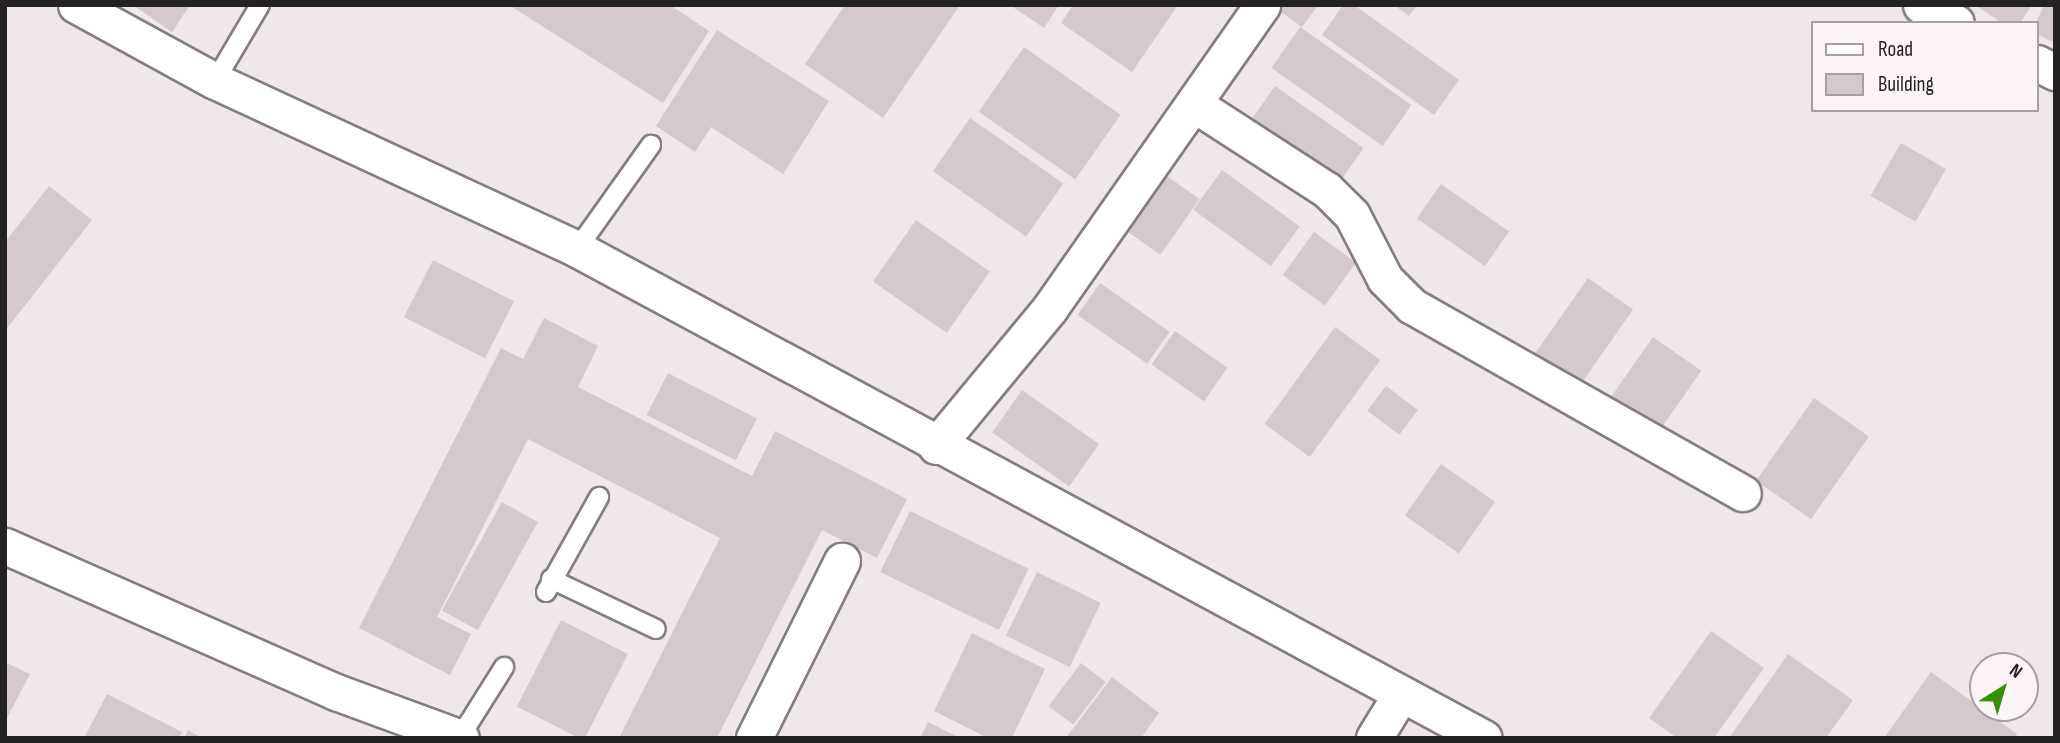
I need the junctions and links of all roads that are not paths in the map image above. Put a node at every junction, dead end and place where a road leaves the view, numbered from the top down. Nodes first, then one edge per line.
1 (76, 5) edge
2 (260, 5) edge
3 (1262, 5) edge
4 (1921, 5) edge
5 (1952, 21) edge
6 (2039, 64) edge
7 (2055, 72) edge
8 (215, 81) junction
9 (1194, 104) junction
10 (651, 145) dead end
11 (577, 249) junction
12 (936, 446) junction
13 (1743, 493) dead end
14 (599, 497) dead end
15 (5, 546) edge
16 (842, 561) dead end
17 (656, 629) dead end
18 (503, 667) dead end
19 (1401, 695) junction
20 (758, 736) edge
21 (461, 738) edge
22 (1374, 738) edge
23 (1484, 738) edge

1 - 8 street
2 - 8 lane
3 - 9 street
4 - 5 street
6 - 7 street
8 - 11 street
9 - 12 street
9 - 13 street
10 - 11 lane
11 - 12 street
12 - 19 street
14 - 17 lane
15 - 21 street
16 - 20 street
18 - 21 lane
19 - 22 street
19 - 23 street

